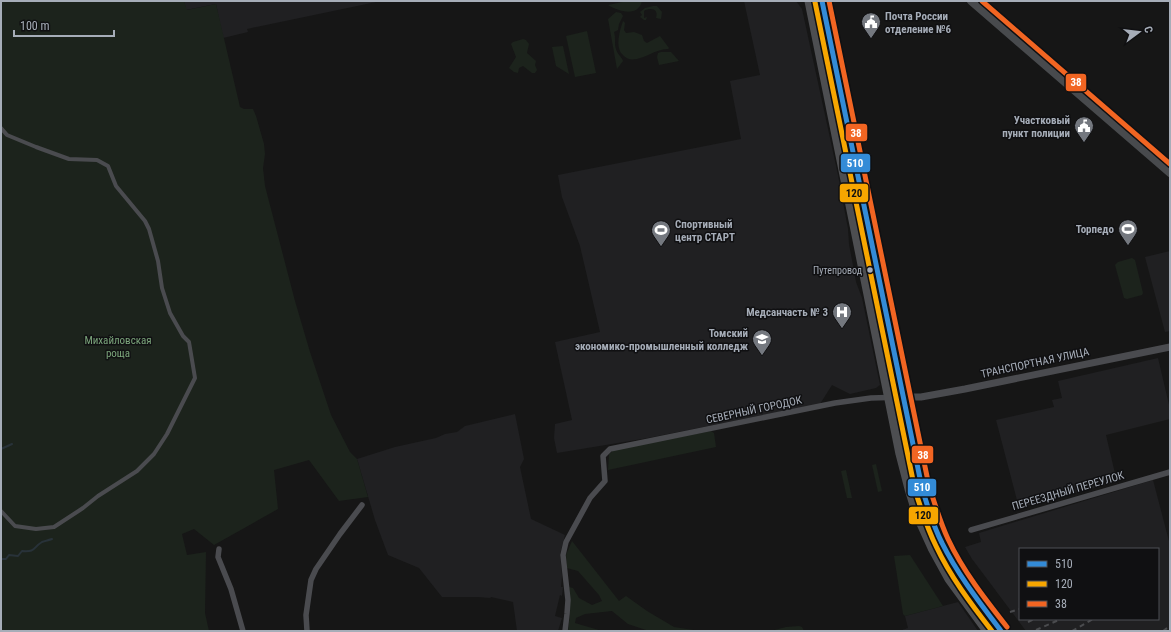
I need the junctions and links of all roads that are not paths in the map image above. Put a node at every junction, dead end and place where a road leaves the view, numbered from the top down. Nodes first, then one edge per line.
1 (809, 1) edge
2 (822, 1) edge
3 (971, 1) edge
4 (1, 128) edge
5 (1170, 173) edge
6 (1170, 347) edge
7 (904, 397) junction
8 (889, 398) junction
9 (1170, 472) edge
10 (362, 505) dead end
11 (1, 511) edge
12 (971, 530) dead end
13 (219, 549) dead end
14 (243, 631) edge
15 (307, 631) edge
16 (565, 631) edge
17 (987, 631) edge
18 (1001, 631) edge

1 - 8 main road
2 - 7 main road
3 - 5 main road
4 - 11 street
6 - 7 street, ТРАНСПОРТНАЯ УЛИЦА
7 - 8 street, СЕВЕРНЫЙ ГОРОДОК
7 - 18 main road
8 - 16 street, СЕВЕРНЫЙ ГОРОДОК
8 - 17 main road
9 - 12 street, ПЕРЕЕЗДНЫЙ ПЕРЕУЛОК
10 - 15 street
13 - 14 street

